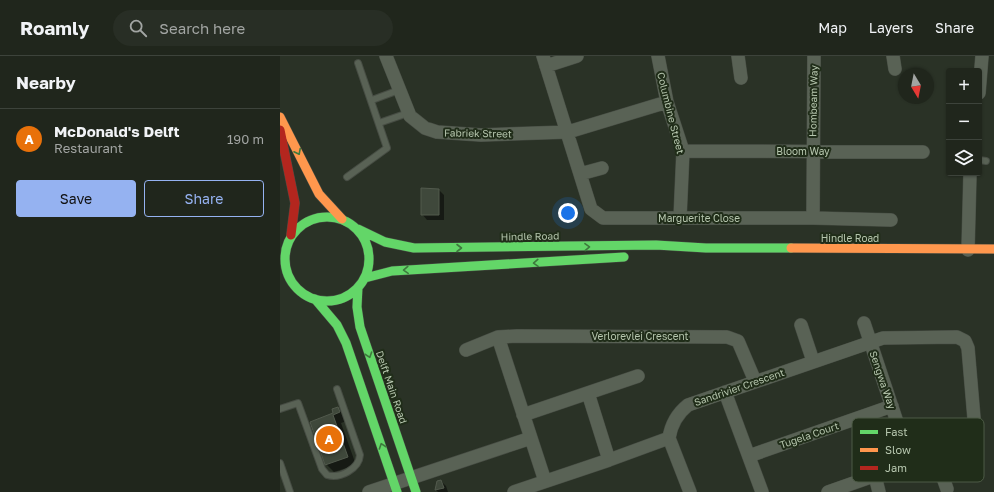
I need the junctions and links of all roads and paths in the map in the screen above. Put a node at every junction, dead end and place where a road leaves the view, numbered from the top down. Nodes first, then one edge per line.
1 (386, 56) edge
2 (577, 56) edge
3 (658, 56) edge
4 (738, 56) edge
5 (814, 56) edge
6 (893, 56) edge
7 (982, 56) edge
8 (544, 61) edge
9 (358, 63) dead end
10 (981, 68) edge
11 (895, 70) dead end
12 (741, 78) dead end
13 (399, 90) junction
14 (372, 100) junction
15 (666, 102) junction
16 (408, 113) junction
17 (280, 117) edge
18 (379, 123) junction
19 (280, 129) edge
20 (568, 132) junction
21 (682, 151) junction
22 (812, 152) junction
23 (923, 152) dead end
24 (982, 160) edge
25 (986, 160) dead end
26 (602, 168) dead end
27 (580, 174) junction
28 (970, 176) edge
29 (347, 177) dead end
30 (680, 218) junction
31 (813, 218) junction
32 (342, 219) junction
33 (891, 220) dead end
34 (358, 230) junction
35 (287, 239) edge
36 (706, 248) junction
37 (994, 249) edge
38 (968, 250) junction
39 (649, 254) dead end
40 (634, 256) dead end
41 (365, 278) junction
42 (280, 279) edge
43 (358, 287) junction
44 (298, 290) junction
45 (315, 299) junction
46 (864, 324) dead end
47 (801, 325) dead end
48 (498, 338) junction
49 (870, 341) junction
50 (466, 350) dead end
51 (813, 361) junction
52 (638, 376) dead end
53 (755, 381) junction
54 (337, 389) dead end
55 (725, 392) junction
56 (588, 393) junction
57 (892, 406) junction
58 (280, 409) edge
59 (523, 415) junction
60 (858, 418) edge
61 (896, 418) edge
62 (973, 418) edge
63 (852, 420) edge
64 (531, 438) junction
65 (669, 438) junction
66 (749, 456) junction
67 (609, 460) junction
68 (280, 463) edge
69 (411, 478) junction
70 (545, 481) junction
71 (857, 482) edge
72 (876, 482) edge
73 (945, 482) edge
74 (396, 488) edge
75 (947, 489) dead end
76 (290, 492) edge
77 (369, 492) edge
78 (416, 492) edge
79 (514, 492) edge
80 (690, 492) edge
81 (762, 492) edge
82 (828, 492) edge
83 (879, 492) edge

1 - 13 street, Fabriek Street
2 - 8 street
3 - 15 street, Columbine Street
4 - 12 street
5 - 22 street, Hombeam Way
6 - 11 street
7 - 10 street
8 - 20 street, Marguerite Close
9 - 14 lane
13 - 14 lane
13 - 16 street, Fabriek Street
14 - 18 lane
15 - 20 street, Fabriek Street
15 - 21 street, Columbine Street
16 - 18 lane
16 - 20 street, Fabriek Street
17 -> 32 main road
18 - 29 lane
19 - 35 main road
20 - 27 street, Marguerite Close
21 - 22 street, Bloom Way
21 - 30 street, Columbine Street
22 - 23 street, Bloom Way
22 - 31 street, Hombeam Way
24 - 25 lane
26 - 27 street
27 - 30 street, Marguerite Close
28 - 38 street
30 - 31 street, Marguerite Close
31 - 33 street, Marguerite Close
32 - 34 main road
32 - 35 main road
34 -> 36 main road, Hindle Road
34 - 41 main road
35 - 44 main road
36 - 38 main road, Hindle Road
36 - 39 main road, Hindle Road
37 - 38 main road, Hindle Road
40 -> 41 main road
41 - 43 main road
42 - 44 main road
43 - 45 main road
43 -> 69 main road, Delft Main Road
44 - 45 main road
74 -> 45 main road
46 - 49 street
47 - 51 street
48 - 50 street, Verlorevlei Crescent
48 - 53 street, Verlorevlei Crescent
48 - 59 street
49 - 51 street, Sandrivier Crescent
49 - 57 street, Sengwa Way
49 - 62 street, Sandrivier Crescent
51 - 53 street, Sandrivier Crescent
52 - 56 street
53 - 55 street, Sandrivier Crescent
54 - 58 lane
55 - 65 street, Sandrivier Crescent
55 - 66 street
56 - 59 street
56 - 67 street
57 - 60 street, Tugela Court
57 - 61 street, Sengwa Way
59 - 64 street
63 - 66 street, Tugela Court
64 - 69 street
64 - 70 street
65 - 67 street
65 - 80 street
66 - 81 street
67 - 70 street
68 - 76 lane
69 - 74 street
69 - 78 main road, Delft Main Road
70 - 79 street
71 - 82 street, Sandrivier Crescent
72 - 83 street
73 - 75 street
74 - 77 street

